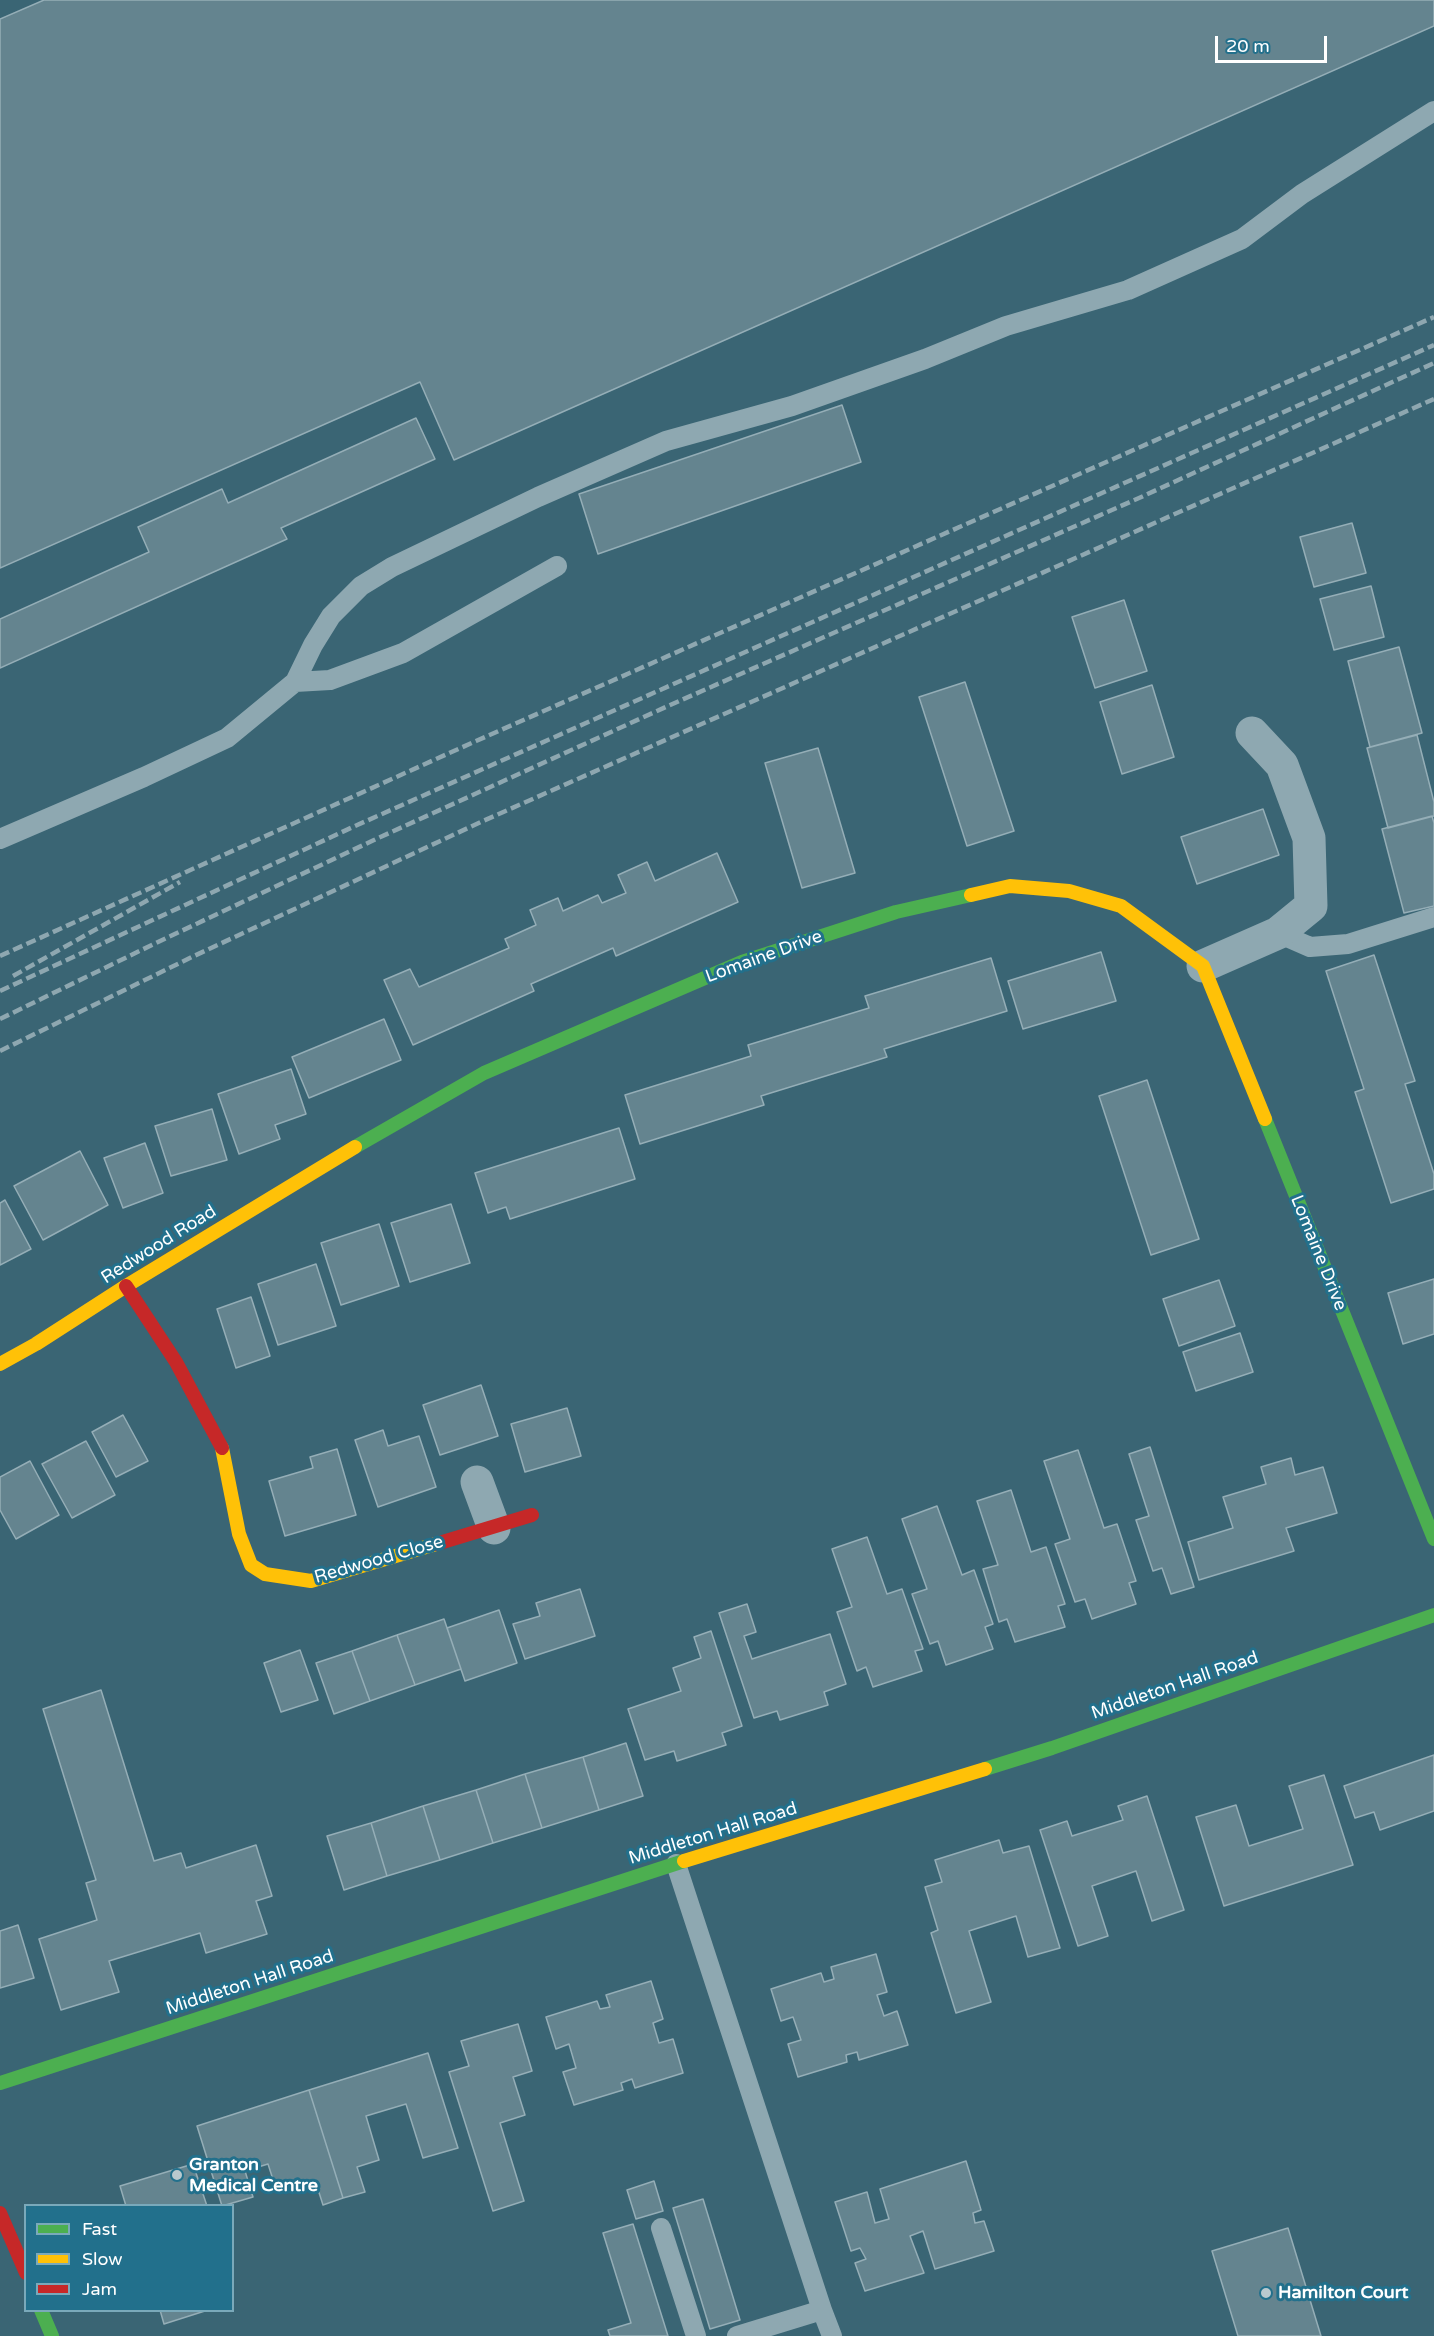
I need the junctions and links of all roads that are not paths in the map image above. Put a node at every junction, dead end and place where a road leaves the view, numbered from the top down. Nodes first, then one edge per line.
1 (1434, 111) edge
2 (557, 567) dead end
3 (295, 682) junction
4 (1252, 734) dead end
5 (0, 839) edge
6 (1434, 917) edge
7 (1278, 933) junction
8 (1203, 966) junction
9 (337, 1157) joint
10 (126, 1286) junction
11 (0, 1364) edge
12 (477, 1482) dead end
13 (532, 1515) dead end
14 (494, 1528) junction
15 (1434, 1539) edge
16 (1434, 1615) edge
17 (676, 1864) junction
18 (0, 2083) edge
19 (0, 2213) edge
20 (661, 2228) dead end
21 (24, 2268) edge
22 (822, 2310) junction
23 (42, 2312) edge
24 (52, 2336) edge
25 (696, 2336) edge
26 (737, 2336) edge
27 (832, 2336) edge

1 - 3 lane
2 - 3 lane
3 - 5 lane
4 - 7 street
6 - 7 lane
7 - 8 street
8 - 9 street, Lomaine Drive
8 - 15 street, Lomaine Drive
9 - 10 street, Redwood Road
10 - 11 street, Redwood Road
10 - 14 street, Redwood Close
12 - 14 street
13 - 14 street, Redwood Close
16 - 17 street, Middleton Hall Road
17 - 18 street, Middleton Hall Road
17 - 22 lane
19 - 21 street
20 - 25 lane
22 - 26 lane
22 - 27 lane
23 - 24 street

